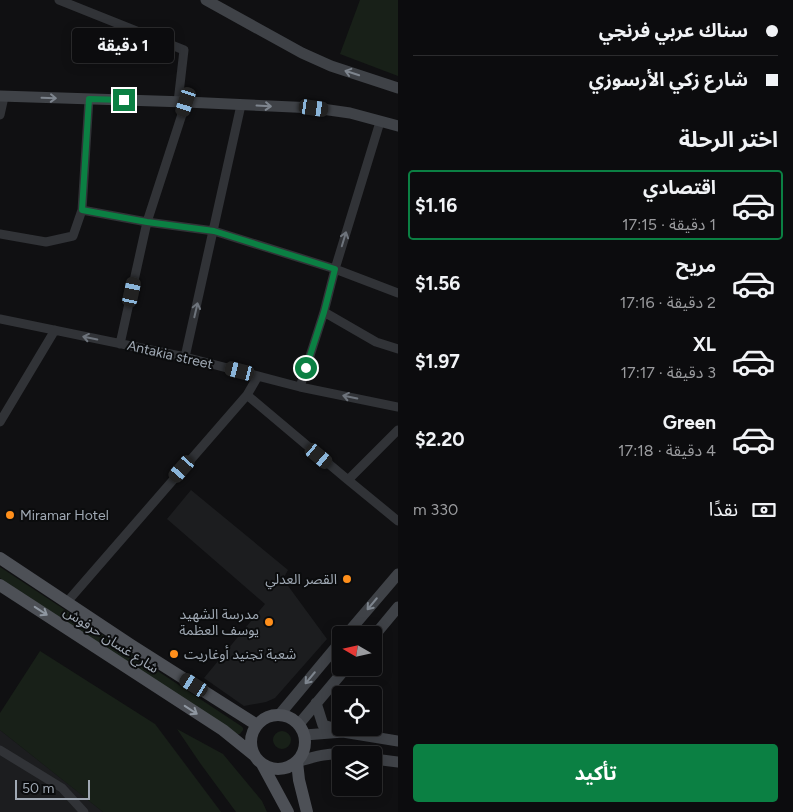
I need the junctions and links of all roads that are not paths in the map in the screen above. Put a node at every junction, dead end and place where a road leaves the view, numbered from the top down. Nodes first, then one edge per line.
1 (59, 0) edge
2 (206, 0) edge
3 (398, 88) edge
4 (2, 96) edge
5 (89, 99) junction
6 (182, 102) junction
7 (241, 104) junction
8 (0, 115) edge
9 (380, 122) junction
10 (398, 126) edge
11 (82, 210) junction
12 (147, 222) junction
13 (214, 231) junction
14 (0, 234) edge
15 (335, 269) junction
16 (398, 293) edge
17 (324, 312) junction
18 (0, 319) edge
19 (55, 330) junction
20 (120, 344) junction
21 (398, 349) edge
22 (186, 357) junction
23 (258, 376) junction
24 (300, 387) junction
25 (246, 395) junction
26 (398, 407) edge
27 (0, 422) edge
28 (398, 430) edge
29 (348, 480) junction
30 (398, 521) edge
31 (0, 558) edge
32 (398, 574) edge
33 (0, 584) edge
34 (67, 602) junction
35 (398, 607) edge
36 (354, 626) edge
37 (382, 626) edge
38 (332, 652) edge
39 (339, 676) edge
40 (316, 703) junction
41 (280, 714) junction
42 (257, 725) junction
43 (332, 728) edge
44 (302, 729) junction
45 (332, 731) edge
46 (368, 736) edge
47 (398, 741) edge
48 (0, 750) edge
49 (332, 754) edge
50 (382, 759) edge
51 (258, 760) junction
52 (297, 762) junction
53 (398, 762) edge
54 (84, 812) edge
55 (288, 812) edge
56 (307, 812) edge

1 - 6 street
3 -> 2 street
4 -> 5 street
4 - 8 street
5 - 6 street
5 - 11 street
6 - 7 street
6 - 12 street
7 -> 9 street
7 - 13 street
9 - 10 street
15 -> 9 street
11 - 12 street
11 - 14 street
12 - 13 street
12 - 20 street
13 - 15 street
22 -> 13 street
15 - 16 street
15 - 17 street
17 - 21 street
17 - 24 street
18 - 19 street, Antakia street
20 -> 19 street, Antakia street
19 - 27 street
20 - 22 street, Antakia street
22 - 23 street, Antakia street
23 - 24 street, Antakia street
23 - 25 street
26 -> 24 street, Antakia street
25 - 29 street
25 - 34 street
28 - 29 street
29 - 30 street
31 - 34 main road, شارع غسان حرفوش
32 -> 36 street
33 -> 51 main road, شارع غسان حرفوش
34 - 42 main road, شارع غسان حرفوش
35 - 37 street
38 -> 41 street
39 - 40 street
40 - 43 street
40 - 44 street
41 - 42 main road
41 - 44 main road
42 - 51 main road
44 - 45 street
44 - 52 main road
46 - 47 street
48 - 54 street
49 - 52 street
50 - 53 street
51 - 52 main road
51 - 55 main road
52 - 56 main road

